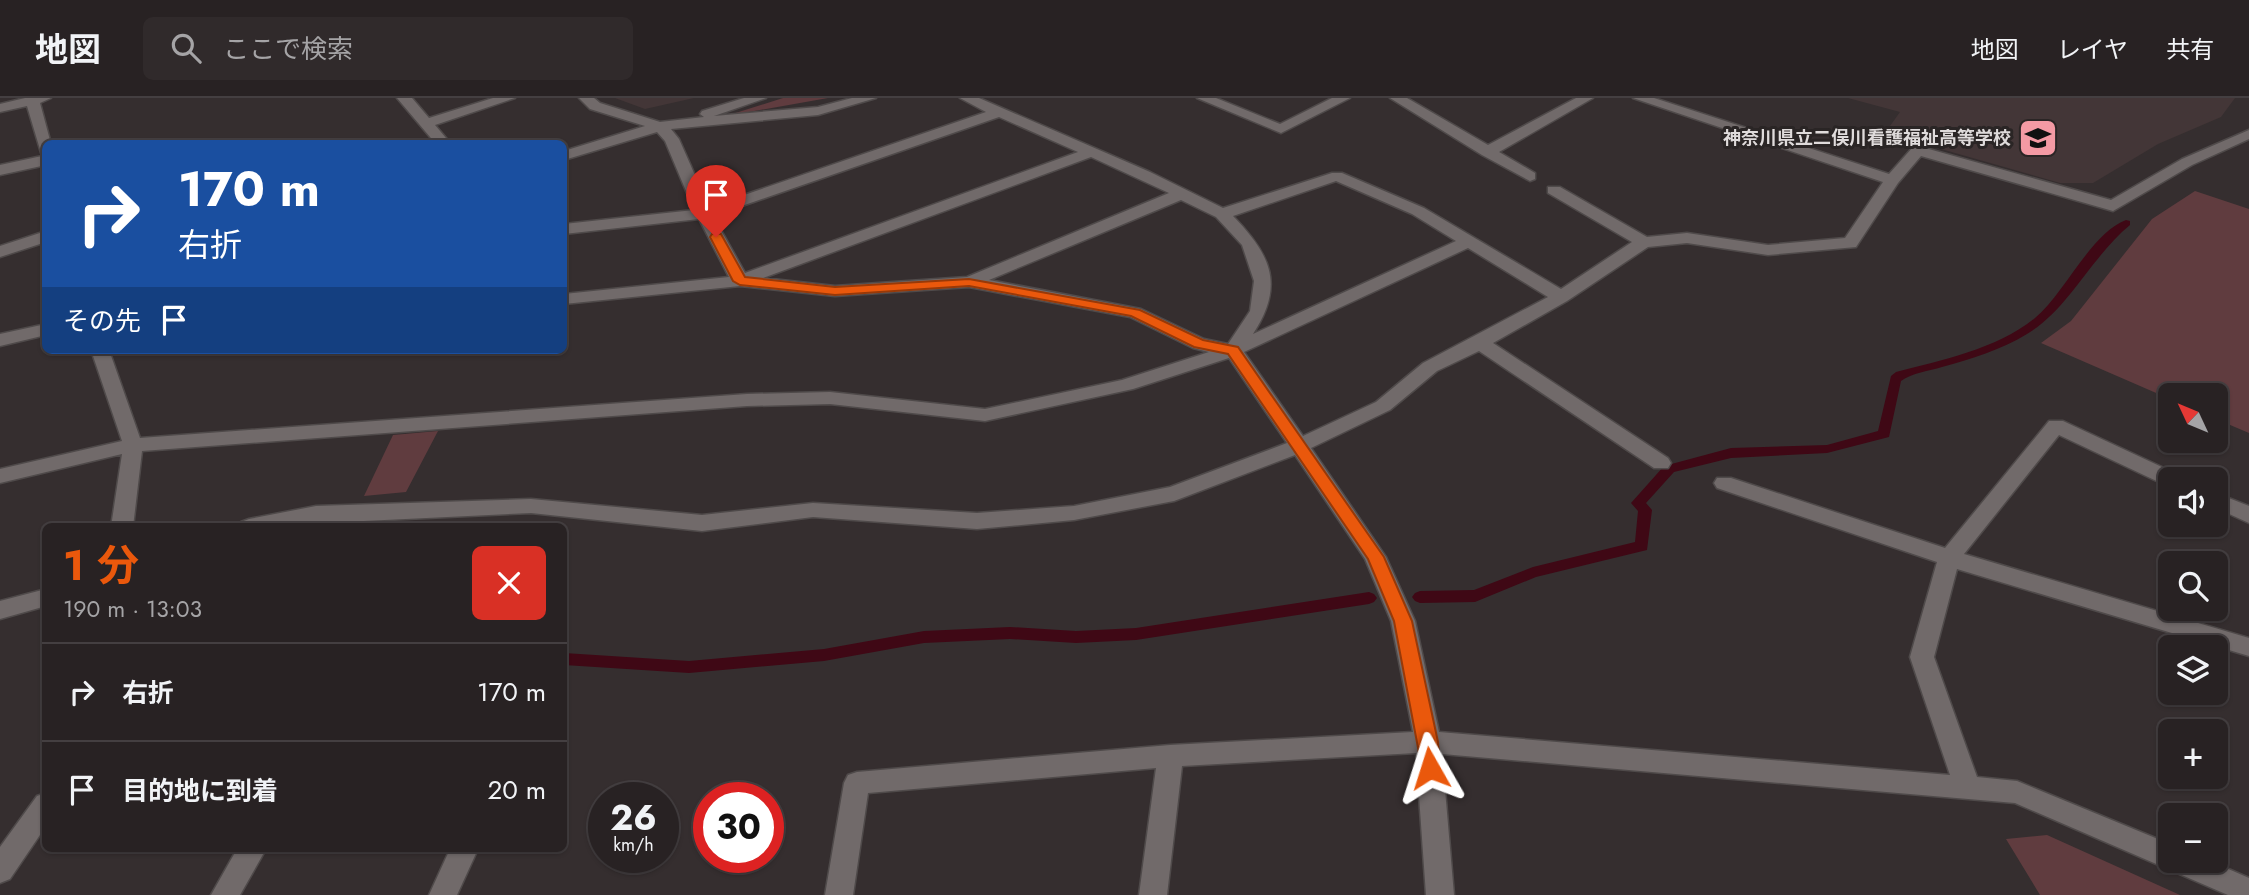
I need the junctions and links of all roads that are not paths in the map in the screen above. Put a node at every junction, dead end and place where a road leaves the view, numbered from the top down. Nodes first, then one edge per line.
1 (404, 98) edge
2 (508, 98) edge
3 (586, 98) edge
4 (759, 98) edge
5 (869, 98) edge
6 (967, 98) edge
7 (1204, 98) edge
8 (1343, 98) edge
9 (1397, 98) edge
10 (1586, 98) edge
11 (1640, 98) edge
12 (37, 99) edge
13 (0, 108) edge
14 (999, 112) junction
15 (426, 123) junction
16 (659, 126) junction
17 (2249, 134) edge
18 (44, 140) edge
19 (441, 140) edge
20 (1091, 152) junction
21 (1487, 152) junction
22 (567, 155) edge
23 (42, 161) edge
24 (0, 170) edge
25 (1530, 176) dead end
26 (1892, 180) junction
27 (1554, 190) dead end
28 (1181, 194) junction
29 (1222, 214) junction
30 (704, 215) junction
31 (567, 229) edge
32 (42, 237) edge
33 (1470, 241) junction
34 (1644, 242) junction
35 (0, 252) edge
36 (740, 281) junction
37 (969, 282) junction
38 (1561, 297) junction
39 (567, 299) edge
40 (42, 330) edge
41 (0, 340) edge
42 (1480, 343) junction
43 (1233, 350) junction
44 (101, 354) edge
45 (132, 445) junction
46 (1297, 447) junction
47 (1661, 463) dead end
48 (2158, 473) edge
49 (0, 476) edge
50 (1724, 483) dead end
51 (2228, 505) edge
52 (2249, 515) edge
53 (122, 523) edge
54 (270, 523) edge
55 (1949, 558) junction
56 (42, 598) edge
57 (0, 610) edge
58 (2249, 647) edge
59 (1428, 742) junction
60 (1170, 756) junction
61 (1967, 787) junction
62 (42, 810) edge
63 (250, 852) edge
64 (463, 852) edge
65 (2158, 852) edge
66 (0, 870) edge
67 (2208, 873) edge
68 (2249, 891) edge
69 (225, 895) edge
70 (443, 895) edge
71 (839, 895) edge
72 (1153, 895) edge
73 (1440, 895) edge

1 - 15 street
2 - 15 street
3 - 16 street
4 - 16 street
5 - 16 street
6 - 14 street
7 - 8 street
9 - 21 street
10 - 21 street
11 - 26 street
12 - 13 street
12 - 18 street
14 - 20 street
14 - 30 street
15 - 19 street
16 - 22 street
16 - 30 street
17 - 26 street
20 - 28 street
20 - 36 street
21 - 25 street
23 - 24 street
26 - 34 street
27 - 34 street
28 - 29 street
28 - 37 street
29 - 33 street
29 - 43 street
30 - 31 street
30 - 36 street
32 - 35 street
33 - 38 street
33 - 43 street
34 - 38 street
36 - 37 street
36 - 39 street
37 - 43 street
38 - 42 street
40 - 41 street
42 - 46 street
42 - 47 street
43 - 45 street
43 - 46 street
44 - 45 street
45 - 49 street
45 - 53 street
46 - 54 street
46 - 59 street
48 - 55 street
50 - 55 street
51 - 52 street
55 - 58 street
55 - 61 street
56 - 57 street
59 - 60 street
59 - 61 street
59 - 73 street
60 - 71 street
60 - 72 street
61 - 65 street
62 - 66 street
63 - 69 street
64 - 70 street
67 - 68 street

